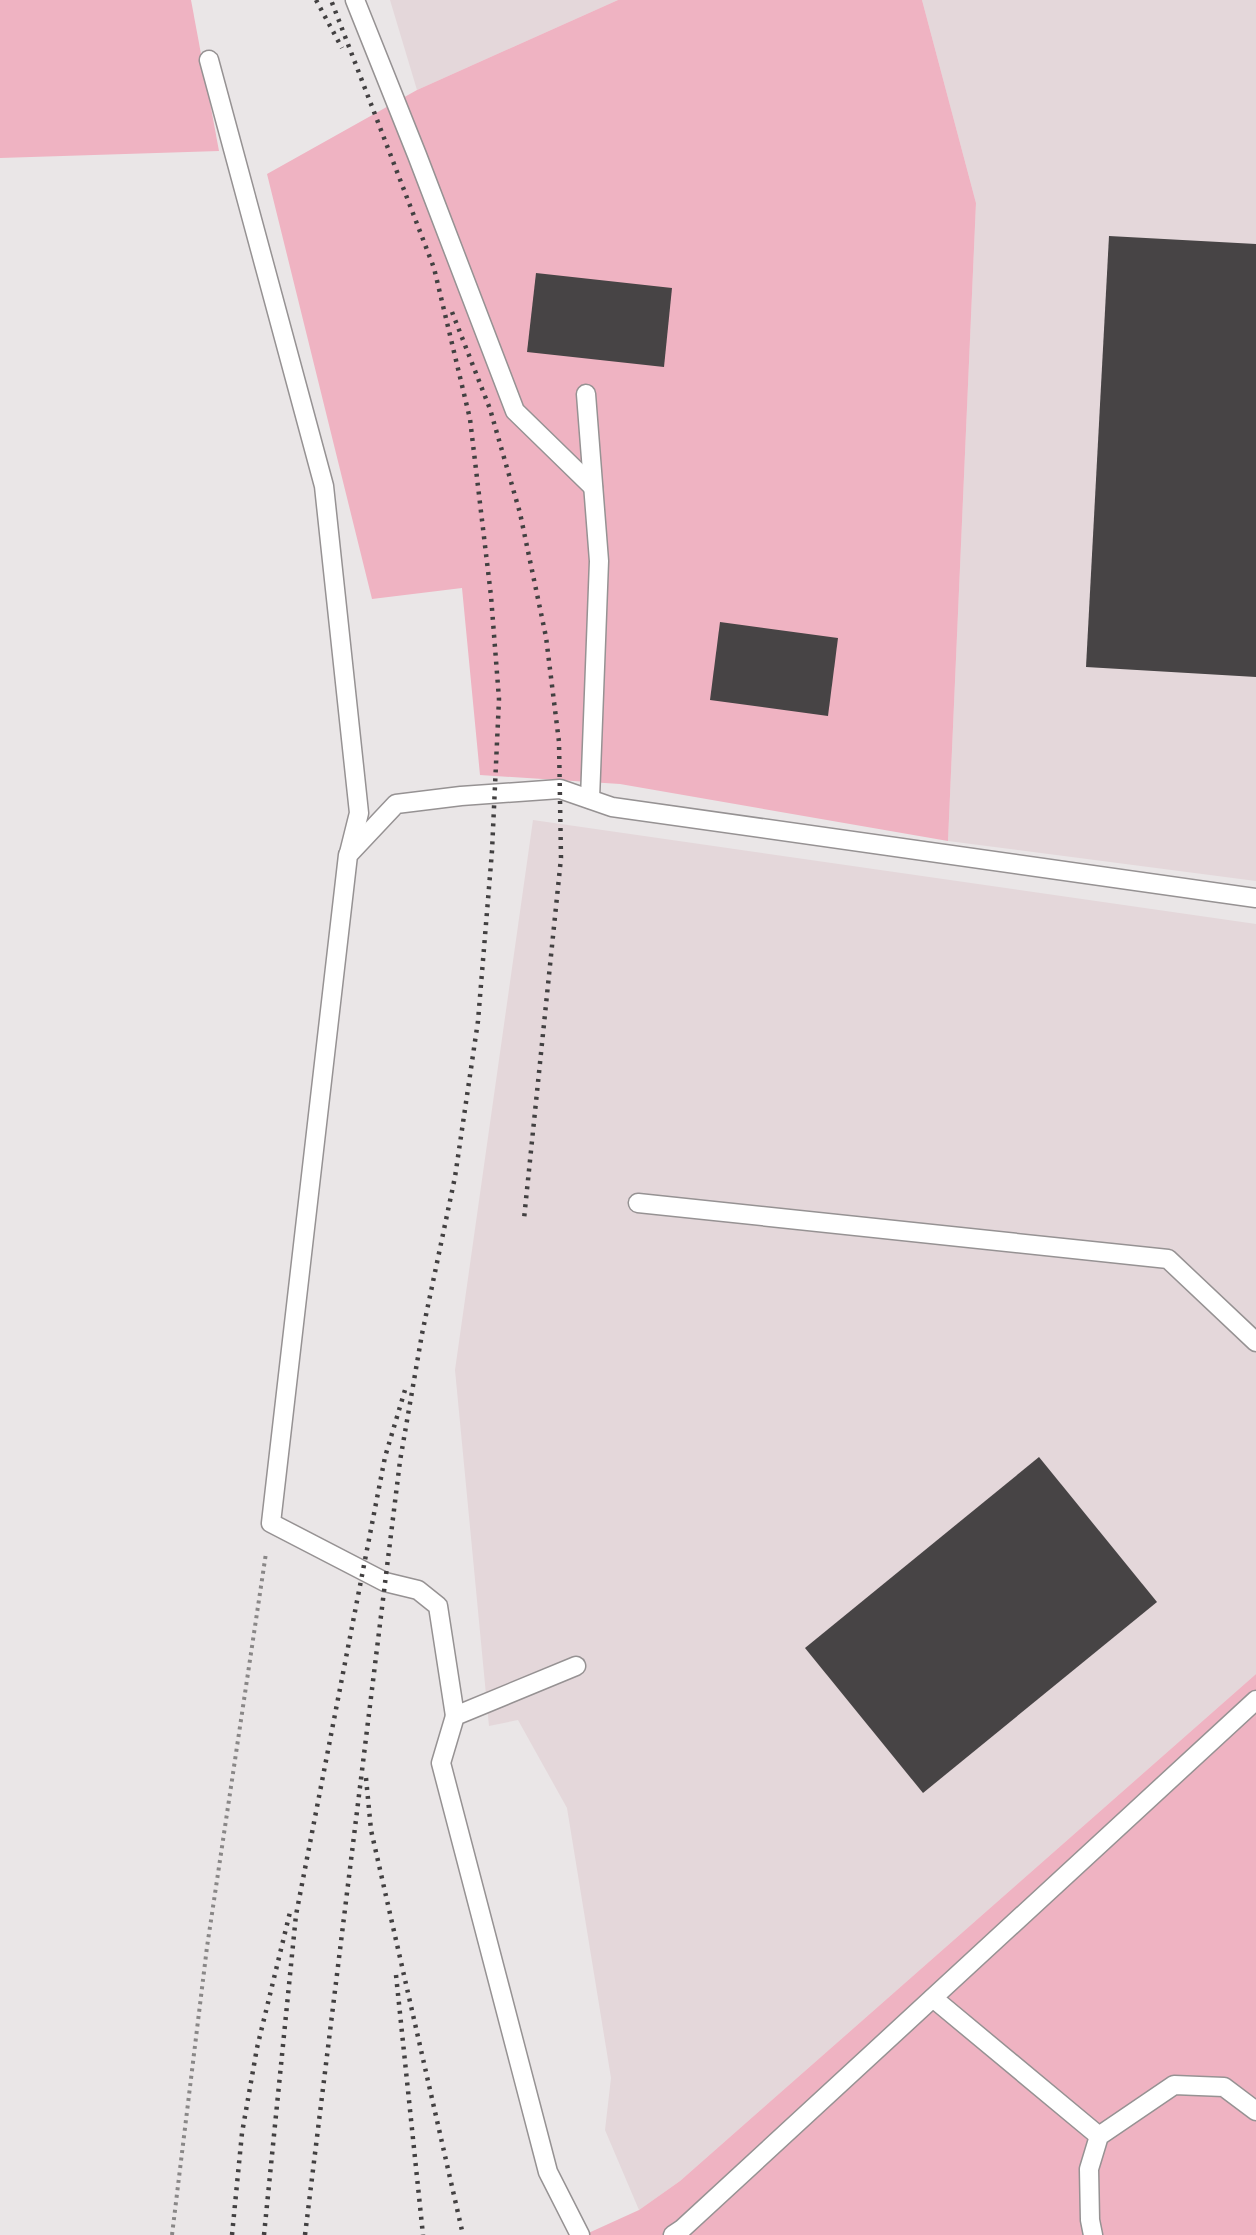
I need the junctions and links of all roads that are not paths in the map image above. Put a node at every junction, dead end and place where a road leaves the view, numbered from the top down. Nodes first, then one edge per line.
1 (355, 0) edge
2 (209, 60) dead end
3 (586, 394) dead end
4 (593, 487) junction
5 (590, 799) junction
6 (348, 855) junction
7 (1256, 898) edge
8 (638, 1203) dead end
9 (1256, 1342) edge
10 (576, 1666) dead end
11 (1256, 1700) edge
12 (454, 1716) junction
13 (933, 1998) junction
14 (1256, 2111) edge
15 (1099, 2136) junction
16 (580, 2235) edge
17 (673, 2235) edge
18 (1093, 2235) edge

1 - 4 lane
2 - 6 lane
3 - 4 lane
4 - 5 lane
5 - 6 lane
5 - 7 lane
6 - 12 lane
8 - 9 lane
10 - 12 lane
11 - 13 lane
12 - 16 lane
13 - 15 lane
13 - 17 lane
14 - 15 lane
15 - 18 lane

